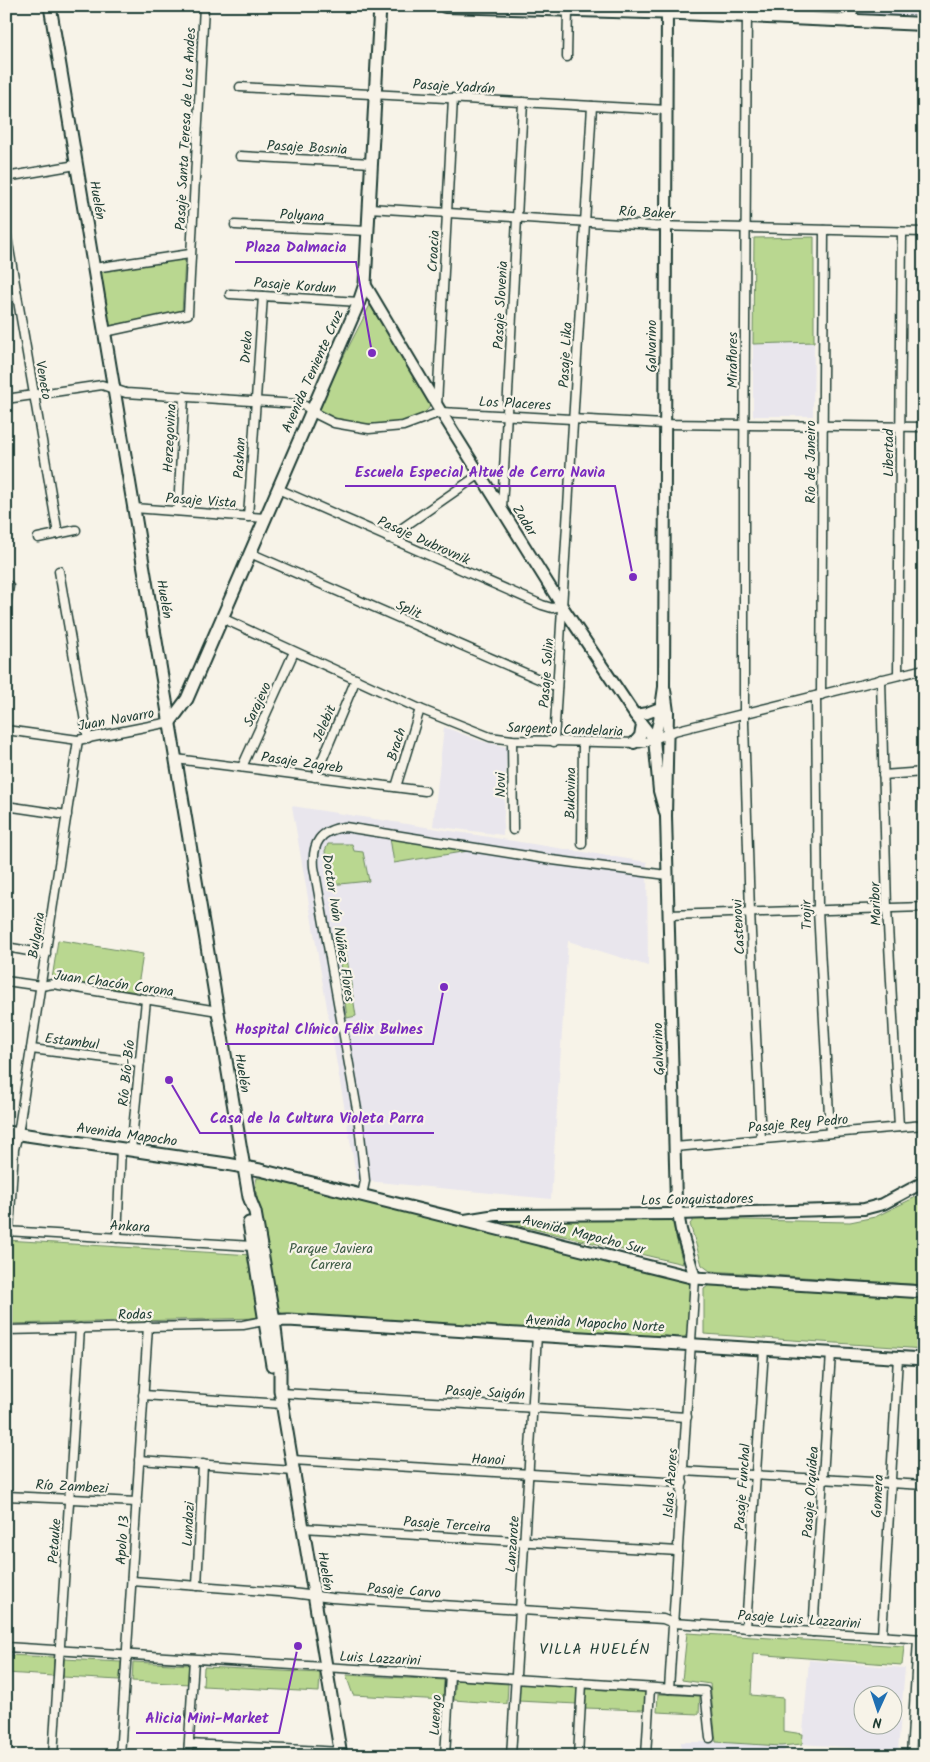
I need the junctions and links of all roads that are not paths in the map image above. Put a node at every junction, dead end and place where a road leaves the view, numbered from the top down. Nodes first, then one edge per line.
1 (50, 6) edge
2 (204, 6) edge
3 (380, 6) edge
4 (445, 6) edge
5 (851, 6) edge
6 (472, 7) edge
7 (667, 10) edge
8 (568, 11) junction
9 (746, 11) edge
10 (850, 21) junction
11 (924, 24) edge
12 (567, 57) dead end
13 (240, 86) dead end
14 (375, 94) junction
15 (453, 98) junction
16 (523, 102) junction
17 (592, 106) junction
18 (667, 110) junction
19 (240, 156) dead end
20 (372, 163) junction
21 (76, 165) junction
22 (6, 177) edge
23 (370, 208) junction
24 (447, 213) junction
25 (517, 217) junction
26 (585, 221) junction
27 (235, 225) dead end
28 (666, 226) junction
29 (745, 228) junction
30 (824, 230) junction
31 (6, 231) edge
32 (368, 231) junction
33 (902, 232) junction
34 (924, 232) edge
35 (190, 254) junction
36 (94, 268) junction
37 (364, 284) junction
38 (230, 294) dead end
39 (263, 296) junction
40 (359, 302) junction
41 (105, 332) junction
42 (114, 390) junction
43 (34, 395) junction
44 (184, 396) junction
45 (6, 399) edge
46 (255, 401) junction
47 (439, 408) junction
48 (311, 410) junction
49 (507, 415) junction
50 (573, 419) junction
51 (664, 424) junction
52 (744, 425) junction
53 (823, 426) junction
54 (900, 427) junction
55 (924, 427) edge
56 (480, 474) junction
57 (278, 489) junction
58 (134, 508) junction
59 (502, 509) junction
60 (178, 511) junction
61 (248, 517) junction
62 (265, 518) junction
63 (76, 530) dead end
64 (58, 534) junction
65 (38, 538) dead end
66 (388, 538) junction
67 (250, 553) junction
68 (58, 571) dead end
69 (9, 586) dead end
70 (6, 605) edge
71 (562, 606) junction
72 (222, 618) junction
73 (294, 652) junction
74 (924, 669) edge
75 (898, 675) junction
76 (356, 679) junction
77 (881, 679) junction
78 (664, 686) junction
79 (557, 687) junction
80 (819, 696) junction
81 (166, 697) junction
82 (185, 702) junction
83 (660, 708) junction
84 (420, 709) junction
85 (744, 713) junction
86 (635, 715) junction
87 (170, 722) junction
88 (642, 725) junction
89 (6, 730) edge
90 (666, 734) junction
91 (88, 739) junction
92 (654, 739) junction
93 (78, 740) junction
94 (512, 740) junction
95 (554, 742) junction
96 (583, 742) junction
97 (634, 743) junction
98 (176, 758) junction
99 (242, 766) junction
100 (923, 772) edge
101 (883, 775) junction
102 (315, 777) junction
103 (396, 787) junction
104 (425, 791) dead end
105 (6, 806) edge
106 (924, 814) edge
107 (67, 815) junction
108 (666, 816) junction
109 (513, 830) dead end
110 (582, 844) dead end
111 (667, 875) junction
112 (924, 907) edge
113 (887, 908) junction
114 (818, 910) junction
115 (750, 912) junction
116 (668, 915) junction
117 (6, 947) edge
118 (46, 954) junction
119 (6, 981) edge
120 (41, 986) junction
121 (146, 1000) junction
122 (218, 1012) junction
123 (31, 1049) junction
124 (140, 1062) junction
125 (924, 1125) edge
126 (899, 1127) junction
127 (6, 1132) edge
128 (830, 1133) junction
129 (18, 1134) junction
130 (761, 1139) junction
131 (675, 1147) junction
132 (126, 1149) junction
133 (244, 1167) junction
134 (924, 1182) edge
135 (362, 1195) junction
136 (249, 1197) junction
137 (677, 1214) junction
138 (464, 1220) junction
139 (7, 1231) edge
140 (117, 1238) junction
141 (252, 1246) junction
142 (696, 1278) junction
143 (924, 1292) edge
144 (269, 1321) junction
145 (148, 1326) junction
146 (80, 1328) junction
147 (6, 1330) edge
148 (538, 1335) junction
149 (692, 1344) junction
150 (764, 1349) junction
151 (831, 1353) junction
152 (898, 1357) junction
153 (924, 1359) edge
154 (143, 1395) junction
155 (281, 1396) junction
156 (533, 1407) junction
157 (687, 1416) junction
158 (139, 1460) junction
159 (204, 1464) junction
160 (293, 1466) junction
161 (683, 1470) junction
162 (529, 1474) junction
163 (756, 1475) junction
164 (823, 1479) junction
165 (682, 1483) junction
166 (891, 1483) junction
167 (924, 1485) edge
168 (6, 1496) edge
169 (69, 1499) junction
170 (137, 1502) junction
171 (303, 1528) junction
172 (524, 1542) junction
173 (678, 1551) junction
174 (132, 1581) junction
175 (197, 1586) junction
176 (315, 1596) junction
177 (520, 1610) junction
178 (674, 1623) junction
179 (746, 1628) junction
180 (813, 1632) junction
181 (882, 1636) junction
182 (921, 1639) edge
183 (6, 1647) edge
184 (60, 1650) junction
185 (127, 1655) junction
186 (194, 1659) junction
187 (326, 1668) junction
188 (450, 1675) junction
189 (516, 1679) junction
190 (582, 1684) junction
191 (650, 1688) junction
192 (669, 1689) junction
193 (913, 1725) junction
194 (924, 1726) edge
195 (710, 1738) dead end
196 (188, 1744) junction
197 (341, 1754) edge
198 (53, 1756) edge
199 (120, 1756) edge
200 (188, 1756) edge
201 (445, 1756) edge
202 (511, 1756) edge
203 (578, 1756) edge
204 (646, 1756) edge
205 (911, 1756) edge

1 - 21 main road, Huelén
2 - 35 street, Pasaje Santa Teresa de Los Andes
3 - 14 main road, Avenida Teniente Cruz
4 - 6 main road
5 - 10 main road
6 - 8 main road
7 - 8 main road
7 - 9 main road
7 - 18 street, Galvarino
8 - 12 street
9 - 10 main road
9 - 29 street, Miraflores
10 - 11 main road
13 - 14 street, Pasaje Yadrán
14 - 15 street, Pasaje Yadrán
14 - 20 main road, Avenida Teniente Cruz
15 - 16 street, Pasaje Yadrán
15 - 24 street, Croacia
16 - 17 street, Pasaje Yadrán
16 - 25 street, Pasaje Slovenia
17 - 18 street, Pasaje Yadrán
17 - 26 street, Pasaje Lika
18 - 28 street, Galvarino
19 - 20 street, Pasaje Bosnia
20 - 23 main road, Avenida Teniente Cruz
21 - 22 street
21 - 36 main road, Huelén
23 - 24 street, Río Baker
23 - 32 main road, Avenida Teniente Cruz
24 - 25 street, Río Baker
24 - 47 street, Croacia
25 - 26 street, Río Baker
25 - 49 street, Pasaje Slovenia
26 - 28 street, Río Baker
26 - 50 street, Pasaje Lika
27 - 32 street, Polyana
28 - 29 street, Río Baker
28 - 51 street, Galvarino
29 - 30 street, Río Baker
29 - 52 street, Miraflores
30 - 33 street, Río Baker
30 - 53 street, Río de Janeiro
31 - 43 street, Veneto
32 - 37 main road, Avenida Teniente Cruz
33 - 34 street, Río Baker
33 - 54 street, Libertad
35 - 36 street
35 - 41 street, Pasaje Santa Teresa de Los Andes
36 - 41 main road, Huelén
37 - 40 main road, Avenida Teniente Cruz
37 - 47 street, Zadar
38 - 39 street, Pasaje Kordun
39 - 40 street, Pasaje Kordun
39 - 46 street, Dreko
40 - 48 main road, Avenida Teniente Cruz
41 - 42 main road, Huelén
42 - 43 street, Los Placeres
42 - 44 street, Los Placeres
42 - 58 main road, Huelén
43 - 45 street, Los Placeres
43 - 64 street, Veneto
44 - 46 street, Los Placeres
44 - 60 street, Herzegovina
46 - 48 street, Los Placeres
46 - 61 street, Pashan
47 - 48 street, Los Placeres
47 - 49 street, Los Placeres
47 - 56 street, Zadar
48 - 57 main road, Avenida Teniente Cruz
49 - 50 street, Los Placeres
49 - 59 street, Pasaje Slovenia
50 - 51 street, Los Placeres
50 - 71 street, Pasaje Lika
51 - 52 street, Los Placeres
51 - 78 street, Galvarino
52 - 53 street, Los Placeres
52 - 85 street, Miraflores
53 - 54 street, Los Placeres
53 - 80 street, Río de Janeiro
54 - 55 street, Los Placeres
54 - 75 street, Libertad
56 - 59 street, Zadar
56 - 66 street
57 - 62 main road, Avenida Teniente Cruz
57 - 66 street, Pasaje Dubrovnik
58 - 60 street, Pasaje Vista
58 - 81 main road, Huelén
59 - 71 street, Zadar
60 - 61 street, Pasaje Vista
61 - 62 street, Pasaje Vista
62 - 67 main road, Avenida Teniente Cruz
63 - 64 street
64 - 65 street
66 - 71 street, Pasaje Dubrovnik
67 - 72 main road, Avenida Teniente Cruz
67 - 79 street, Split
68 - 91 street
69 - 70 street
71 - 79 street, Pasaje Solin
71 - 86 street, Zadar
72 - 73 street, Sargento Candelaria
72 - 82 main road, Avenida Teniente Cruz
73 - 76 street, Sargento Candelaria
73 - 99 street, Sarajevo
74 - 75 street, Sargento Candelaria
75 - 77 street, Sargento Candelaria
76 - 84 street, Sargento Candelaria
76 - 102 street, Jelebit
77 - 80 street, Sargento Candelaria
77 - 101 street, Maribor
78 - 83 street, Galvarino
78 - 90 street, Galvarino
79 - 95 street, Pasaje Solin
80 - 85 street, Sargento Candelaria
80 - 114 street, Trojir
81 - 82 main road
81 - 87 main road, Huelén
82 - 87 main road, Avenida Teniente Cruz
83 - 86 street
83 - 92 street, Galvarino
84 - 94 street, Sargento Candelaria
84 - 103 street, Brach
85 - 90 street, Sargento Candelaria
85 - 115 street, Castenovi
86 - 88 street, Zadar
87 - 91 street, Juan Navarro
87 - 98 main road, Huelén
88 - 92 street, Zadar
88 - 97 street
89 - 93 street, Juan Navarro
90 - 92 street, Sargento Candelaria
90 - 108 street, Galvarino
91 - 93 street, Juan Navarro
92 - 97 street, Sargento Candelaria
92 - 108 street, Galvarino
93 - 107 street, Bulgaria
94 - 95 street, Sargento Candelaria
94 - 109 street, Novi
95 - 96 street, Sargento Candelaria
96 - 97 street, Sargento Candelaria
96 - 110 street, Bukovina
98 - 99 street, Pasaje Zagreb
98 - 122 main road, Huelén
99 - 102 street, Pasaje Zagreb
100 - 101 street
100 - 106 street
101 - 113 street, Maribor
102 - 103 street, Pasaje Zagreb
103 - 104 street, Pasaje Zagreb
105 - 107 street
107 - 118 street, Bulgaria
108 - 111 street, Galvarino
111 - 116 street, Galvarino
111 - 135 street, Doctor Iván Núñez Flores
112 - 113 street
113 - 114 street
113 - 126 street, Maribor
114 - 115 street
114 - 128 street, Trojir
115 - 116 street
115 - 130 street, Castenovi
116 - 131 street, Galvarino
117 - 118 street
118 - 120 street, Bulgaria
119 - 120 street, Juan Chacón Corona
120 - 121 street, Juan Chacón Corona
120 - 123 street, Bulgaria
121 - 122 street, Juan Chacón Corona
121 - 124 street, Río Bío-Bío
122 - 133 main road, Huelén
123 - 124 street, Estambul
123 - 129 street, Bulgaria
124 - 132 street, Río Bío-Bío
125 - 126 street, Pasaje Rey Pedro
126 - 128 street, Pasaje Rey Pedro
127 - 129 main road, Avenida Mapocho
128 - 130 street, Pasaje Rey Pedro
129 - 132 main road, Avenida Mapocho
129 - 139 street, Bulgaria
130 - 131 street, Pasaje Rey Pedro
131 - 137 street, Galvarino
132 - 133 main road, Avenida Mapocho
132 - 140 street
133 - 135 main road, Avenida Mapocho Sur
133 - 136 main road, Huelén
134 - 137 street, Los Conquistadores
135 - 138 main road, Avenida Mapocho Sur
136 - 141 main road, Huelén
136 - 144 main road, Huelén
137 - 138 street, Los Conquistadores
137 - 142 street, Galvarino
138 - 142 main road, Avenida Mapocho Sur
139 - 140 street, Ankara
140 - 141 street, Ankara
141 - 144 main road, Huelén
142 - 143 main road, Avenida Mapocho Sur
142 - 149 street, Islas Azores
144 - 145 street, Rodas
144 - 148 main road, Avenida Mapocho Norte
144 - 155 main road, Huelén
145 - 146 street, Rodas
145 - 154 street, Apolo 13
146 - 147 street, Rodas
146 - 169 street, Petauke
148 - 149 main road, Avenida Mapocho Norte
148 - 156 street, Lanzarote
149 - 150 main road, Avenida Mapocho Norte
149 - 157 street, Islas Azores
150 - 151 main road, Avenida Mapocho Norte
150 - 163 street, Pasaje Funchal
151 - 152 main road, Avenida Mapocho Norte
151 - 164 street, Pasaje Orquídea
152 - 153 main road, Avenida Mapocho Norte
152 - 166 street, Gomera
154 - 155 street, Pasaje Saigón
154 - 158 street, Apolo 13
155 - 156 street, Pasaje Saigón
155 - 160 main road, Huelén
156 - 157 street, Pasaje Saigón
156 - 162 street, Lanzarote
157 - 161 street, Islas Azores
158 - 159 street, Hanoi
158 - 170 street, Apolo 13
159 - 160 street, Hanoi
159 - 175 street, Lundazi
160 - 162 street, Hanoi
160 - 171 main road, Huelén
161 - 163 street
161 - 165 street, Islas Azores
162 - 165 street, Hanoi
162 - 172 street, Lanzarote
163 - 164 street
163 - 179 street, Pasaje Funchal
164 - 166 street
164 - 180 street, Pasaje Orquídea
165 - 173 street, Islas Azores
166 - 167 street
166 - 181 street, Gomera
168 - 169 street, Río Zambezi
169 - 170 street, Río Zambezi
169 - 184 street, Petauke
170 - 174 street, Apolo 13
171 - 172 street, Pasaje Terceira
171 - 176 main road, Huelén
172 - 173 street, Pasaje Terceira
172 - 177 street, Lanzarote
173 - 178 street, Islas Azores
174 - 175 street, Pasaje Carvo
174 - 185 street, Apolo 13
175 - 176 street, Pasaje Carvo
176 - 177 street, Pasaje Carvo
176 - 187 main road, Huelén
177 - 178 street, Pasaje Carvo
177 - 189 street, Lanzarote
178 - 179 street, Pasaje Luis Lazzarini
178 - 192 street, Islas Azores
179 - 180 street, Pasaje Luis Lazzarini
180 - 181 street, Pasaje Luis Lazzarini
181 - 182 street, Pasaje Luis Lazzarini
182 - 193 street
183 - 184 street, Luis Lazzarini
184 - 185 street, Luis Lazzarini
184 - 198 street, Petauke
185 - 186 street, Luis Lazzarini
185 - 199 street, Apolo 13
186 - 187 street, Luis Lazzarini
186 - 196 street
187 - 188 street, Luis Lazzarini
187 - 197 main road, Huelén
188 - 189 street, Luis Lazzarini
188 - 201 street, Luengo
189 - 190 street, Luis Lazzarini
189 - 202 street, Lanzarote
190 - 191 street, Luis Lazzarini
190 - 203 street
191 - 192 street, Luis Lazzarini
191 - 204 street
192 - 195 street, Luis Lazzarini
193 - 194 street
193 - 205 street
196 - 197 street
196 - 200 street

